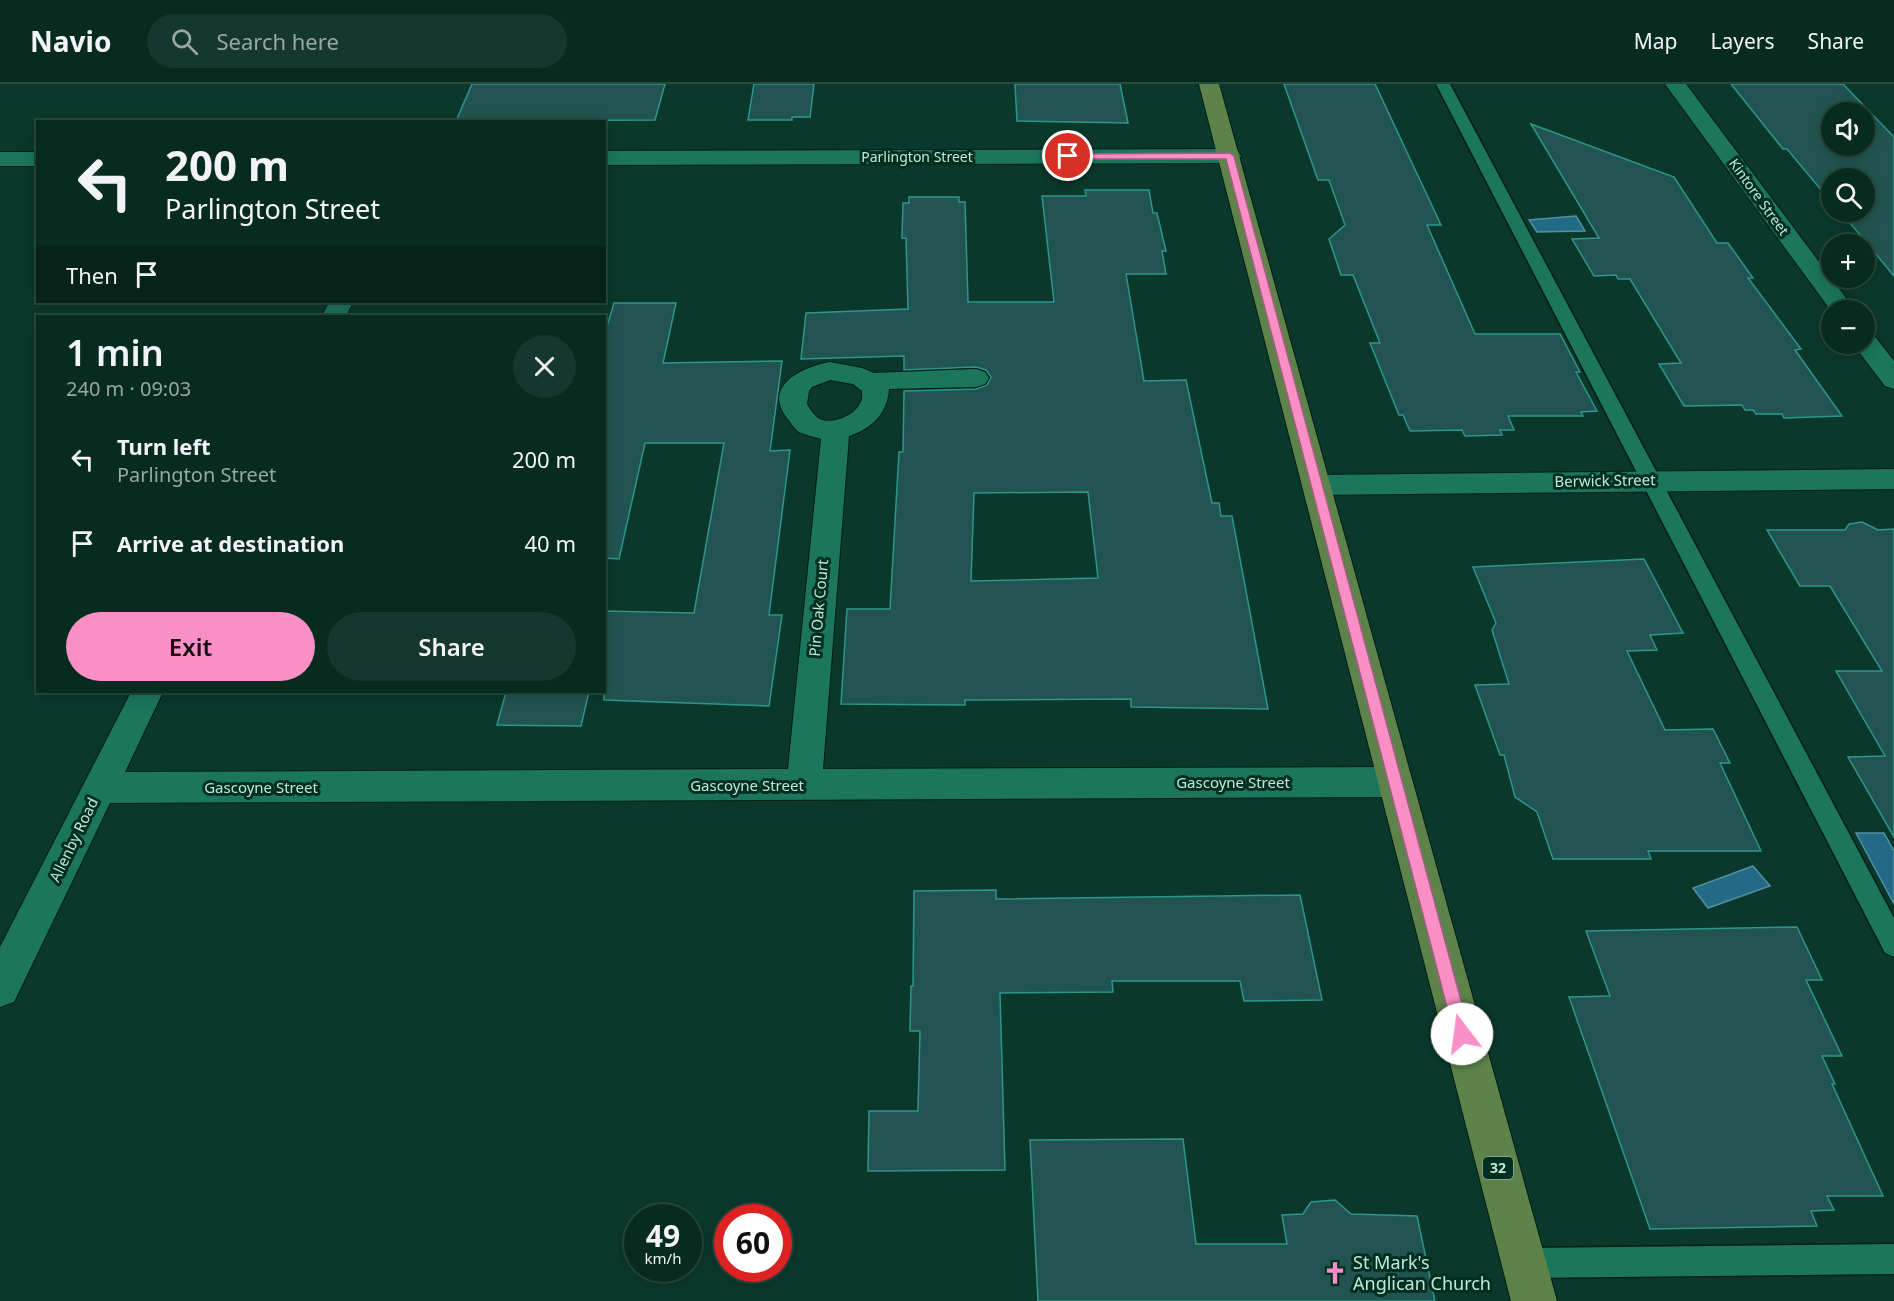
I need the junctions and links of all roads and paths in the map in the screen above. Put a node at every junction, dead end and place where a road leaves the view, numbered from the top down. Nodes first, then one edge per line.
1 (1209, 84) edge
2 (1443, 84) edge
3 (1675, 84) edge
4 (1230, 156) junction
5 (606, 158) edge
6 (0, 159) edge
7 (36, 159) edge
8 (1836, 300) edge
9 (1874, 354) edge
10 (976, 378) dead end
11 (1894, 380) edge
12 (872, 384) junction
13 (836, 430) junction
14 (1894, 479) edge
15 (1651, 480) junction
16 (1316, 485) junction
17 (146, 693) edge
18 (1394, 782) junction
19 (804, 786) junction
20 (99, 788) junction
21 (1894, 944) edge
22 (0, 988) edge
23 (1894, 1259) edge
24 (1529, 1282) edge

1 - 4 main road, 32
2 - 15 lane
3 - 8 street, Kintore Street
4 - 5 street, Parlington Street
4 - 16 main road, 32
6 - 7 street
9 - 11 street
10 - 12 street
12 - 13 street
12 - 13 street
13 - 19 street, Pin Oak Court
14 - 15 street, Berwick Street
15 - 16 street, Berwick Street
15 - 21 lane
16 - 18 main road, 32
17 - 20 street, Allenby Road
18 - 19 street, Gascoyne Street
18 - 24 main road, 32
19 - 20 street, Gascoyne Street
20 - 22 street, Allenby Road
23 - 24 lane

